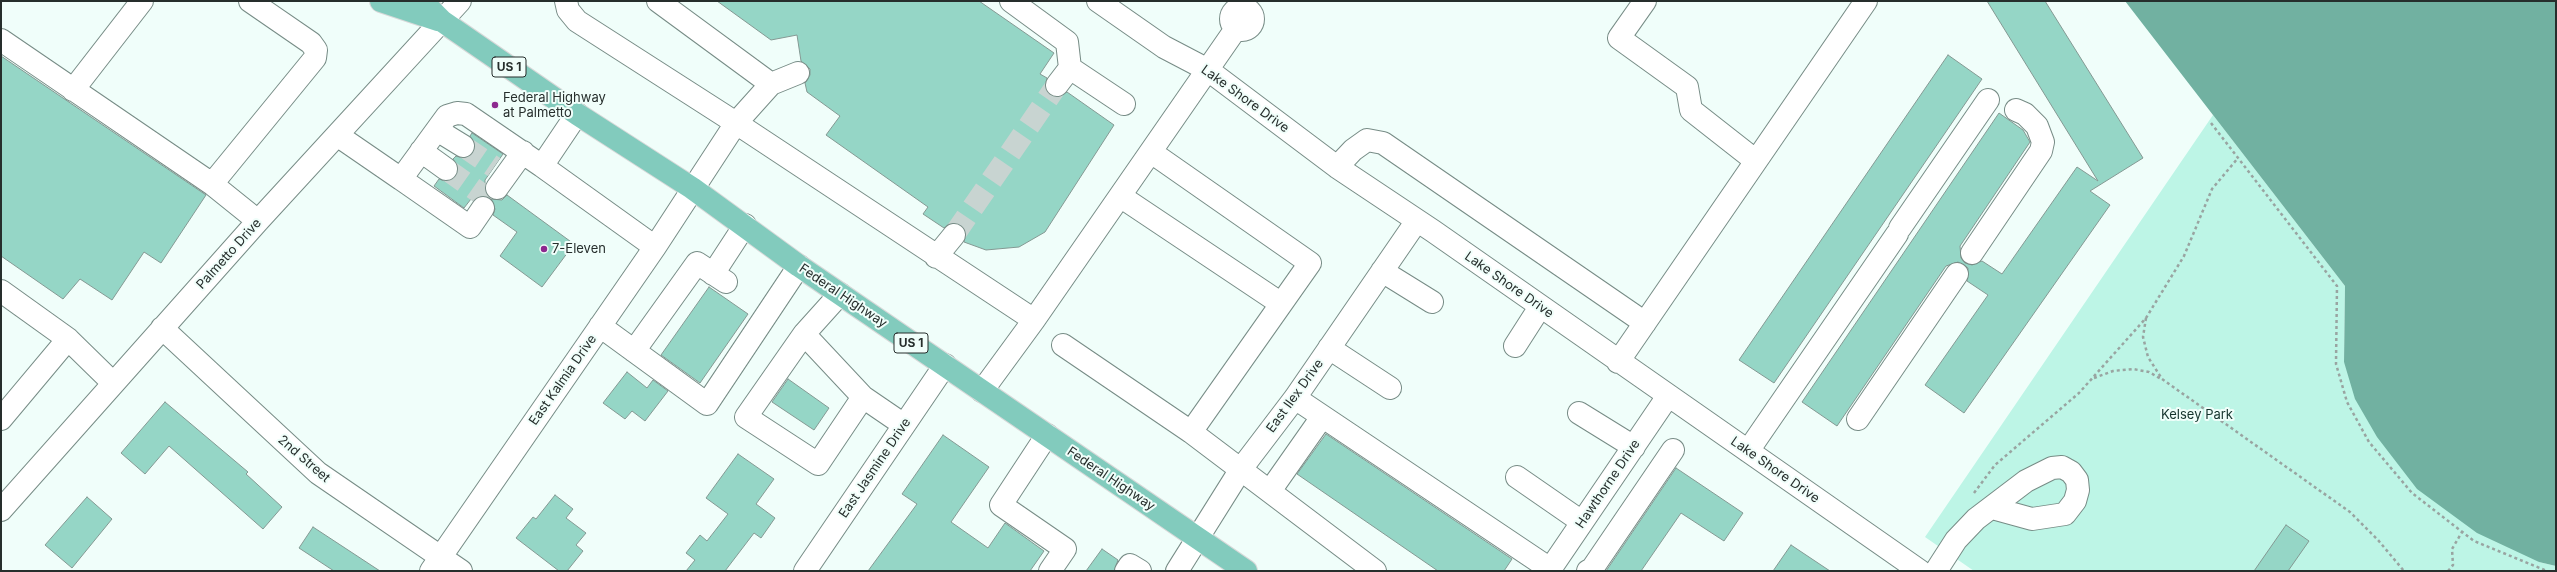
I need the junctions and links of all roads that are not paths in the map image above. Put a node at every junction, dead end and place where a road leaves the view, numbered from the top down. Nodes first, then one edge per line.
1 (142, 1) edge
2 (250, 1) edge
3 (381, 1) edge
4 (422, 1) edge
5 (460, 1) edge
6 (566, 1) edge
7 (658, 1) edge
8 (1011, 1) edge
9 (1098, 1) edge
10 (1645, 1) edge
11 (1866, 1) edge
12 (1254, 6) edge
13 (442, 21) junction
14 (1, 40) edge
15 (1070, 68) junction
16 (1208, 70) junction
17 (798, 73) dead end
18 (771, 84) junction
19 (1057, 85) tunnel mouth
20 (73, 90) junction
21 (1988, 100) dead end
22 (1124, 104) dead end
23 (2016, 110) dead end
24 (577, 114) junction
25 (736, 123) junction
26 (437, 130) junction
27 (337, 135) junction
28 (462, 146) tunnel mouth
29 (421, 151) junction
30 (523, 152) junction
31 (1152, 152) junction
32 (1756, 161) junction
33 (542, 166) junction
34 (1337, 166) junction
35 (446, 169) tunnel mouth
36 (499, 177) dead end
37 (401, 179) junction
38 (212, 184) junction
39 (692, 188) junction
40 (1120, 196) junction
41 (483, 208) dead end
42 (258, 221) junction
43 (1416, 222) junction
44 (746, 225) junction
45 (954, 235) tunnel mouth
46 (655, 247) junction
47 (1972, 253) dead end
48 (936, 257) junction
49 (799, 266) junction
50 (1382, 271) junction
51 (1957, 274) dead end
52 (1, 291) edge
53 (840, 294) junction
54 (1432, 302) dead end
55 (1280, 303) junction
56 (1540, 308) junction
57 (1034, 320) junction
58 (1645, 323) junction
59 (600, 326) junction
60 (162, 328) junction
61 (804, 334) junction
62 (68, 339) junction
63 (1063, 344) dead end
64 (1515, 346) dead end
65 (1329, 348) junction
66 (634, 351) junction
67 (1618, 362) junction
68 (945, 365) junction
69 (113, 383) junction
70 (1390, 388) dead end
71 (982, 391) junction
72 (1668, 396) junction
73 (863, 397) junction
74 (1295, 398) junction
75 (1579, 413) dead end
76 (1322, 417) junction
77 (1, 419) edge
78 (1858, 419) dead end
79 (904, 425) junction
80 (1191, 432) junction
81 (1047, 435) junction
82 (1634, 447) junction
83 (1673, 450) dead end
84 (1748, 451) junction
85 (1241, 469) junction
86 (1517, 477) dead end
87 (1270, 491) junction
88 (1992, 508) dead end
89 (1, 510) edge
90 (1582, 522) junction
91 (1198, 539) junction
92 (436, 564) edge
93 (1552, 566) edge
94 (461, 571) edge
95 (805, 571) edge
96 (1050, 571) edge
97 (1126, 571) edge
98 (1140, 571) edge
99 (1176, 571) edge
100 (1246, 571) edge
101 (1375, 571) edge
102 (1579, 571) edge
103 (1588, 571) edge
104 (1920, 571) edge
105 (1936, 571) edge

1 - 20 street
2 - 38 street
3 - 13 main road, Federal Highway / US 1
4 - 13 main road, Federal Highway / US 1
5 - 13 street, Palmetto Drive
6 - 25 street
7 - 18 street
8 - 15 street
9 - 16 street, Lake Shore Drive
10 - 32 street
11 - 32 street
12 - 16 street
13 - 24 main road, Federal Highway / US 1
13 - 27 street, Palmetto Drive
14 - 20 street
15 - 19 street
15 - 22 street
16 - 31 street
16 - 34 street, Lake Shore Drive
17 - 18 street
18 - 25 street, East Kalmia Drive
20 - 38 street
21 - 84 street
23 - 47 street
24 - 33 street
24 - 39 main road, Federal Highway / US 1
25 - 39 street, East Kalmia Drive
25 - 48 street
26 - 28 street
26 - 29 street
26 - 30 street
27 - 37 street
27 - 42 street, Palmetto Drive
29 - 35 street
29 - 37 street
30 - 33 street
30 - 36 street
31 - 40 street
31 - 55 street
32 - 58 street
33 - 46 street
34 - 43 street, Lake Shore Drive
34 - 58 street
37 - 41 street
38 - 42 street
39 - 44 main road, Federal Highway / US 1
39 - 46 street, East Kalmia Drive
40 - 55 street
40 - 57 street
42 - 60 street, Palmetto Drive
43 - 50 street, East Ilex Drive
43 - 56 street, Lake Shore Drive
44 - 49 main road, Federal Highway / US 1
44 - 66 street
45 - 48 street
46 - 59 street, East Kalmia Drive
48 - 57 street
49 - 53 main road, Federal Highway / US 1
49 - 66 street
50 - 54 street
50 - 65 street, East Ilex Drive
51 - 78 street
52 - 62 street
53 - 61 street
53 - 68 main road, Federal Highway / US 1
55 - 80 street
56 - 64 street
56 - 67 street, Lake Shore Drive
57 - 71 street
58 - 67 street
59 - 66 street
59 - 92 street, East Kalmia Drive
60 - 69 street, Palmetto Drive
60 - 92 street, 2nd Street
61 - 73 street
61 - 73 street
62 - 69 street
62 - 77 street
63 - 80 street
65 - 70 street
65 - 74 street, East Ilex Drive
67 - 72 street, Lake Shore Drive
68 - 71 main road, Federal Highway / US 1
68 - 79 street, East Jasmine Drive
69 - 89 street, Palmetto Drive
71 - 81 main road, Federal Highway / US 1
72 - 82 street, Hawthorne Drive
72 - 84 street, Lake Shore Drive
73 - 79 street
74 - 76 street
74 - 85 street, East Ilex Drive
75 - 82 street
76 - 87 street
76 - 93 street
79 - 95 street, East Jasmine Drive
80 - 85 street
81 - 91 main road, Federal Highway / US 1
81 - 96 street
82 - 90 street, Hawthorne Drive
83 - 103 street
84 - 104 street, Lake Shore Drive
85 - 87 street
85 - 91 street, East Ilex Drive
86 - 90 street
87 - 101 street
88 - 105 street
90 - 93 street, Hawthorne Drive
91 - 99 street, East Ilex Drive
91 - 100 main road, Federal Highway / US 1
92 - 94 street, 2nd Street
93 - 102 street
97 - 98 street

